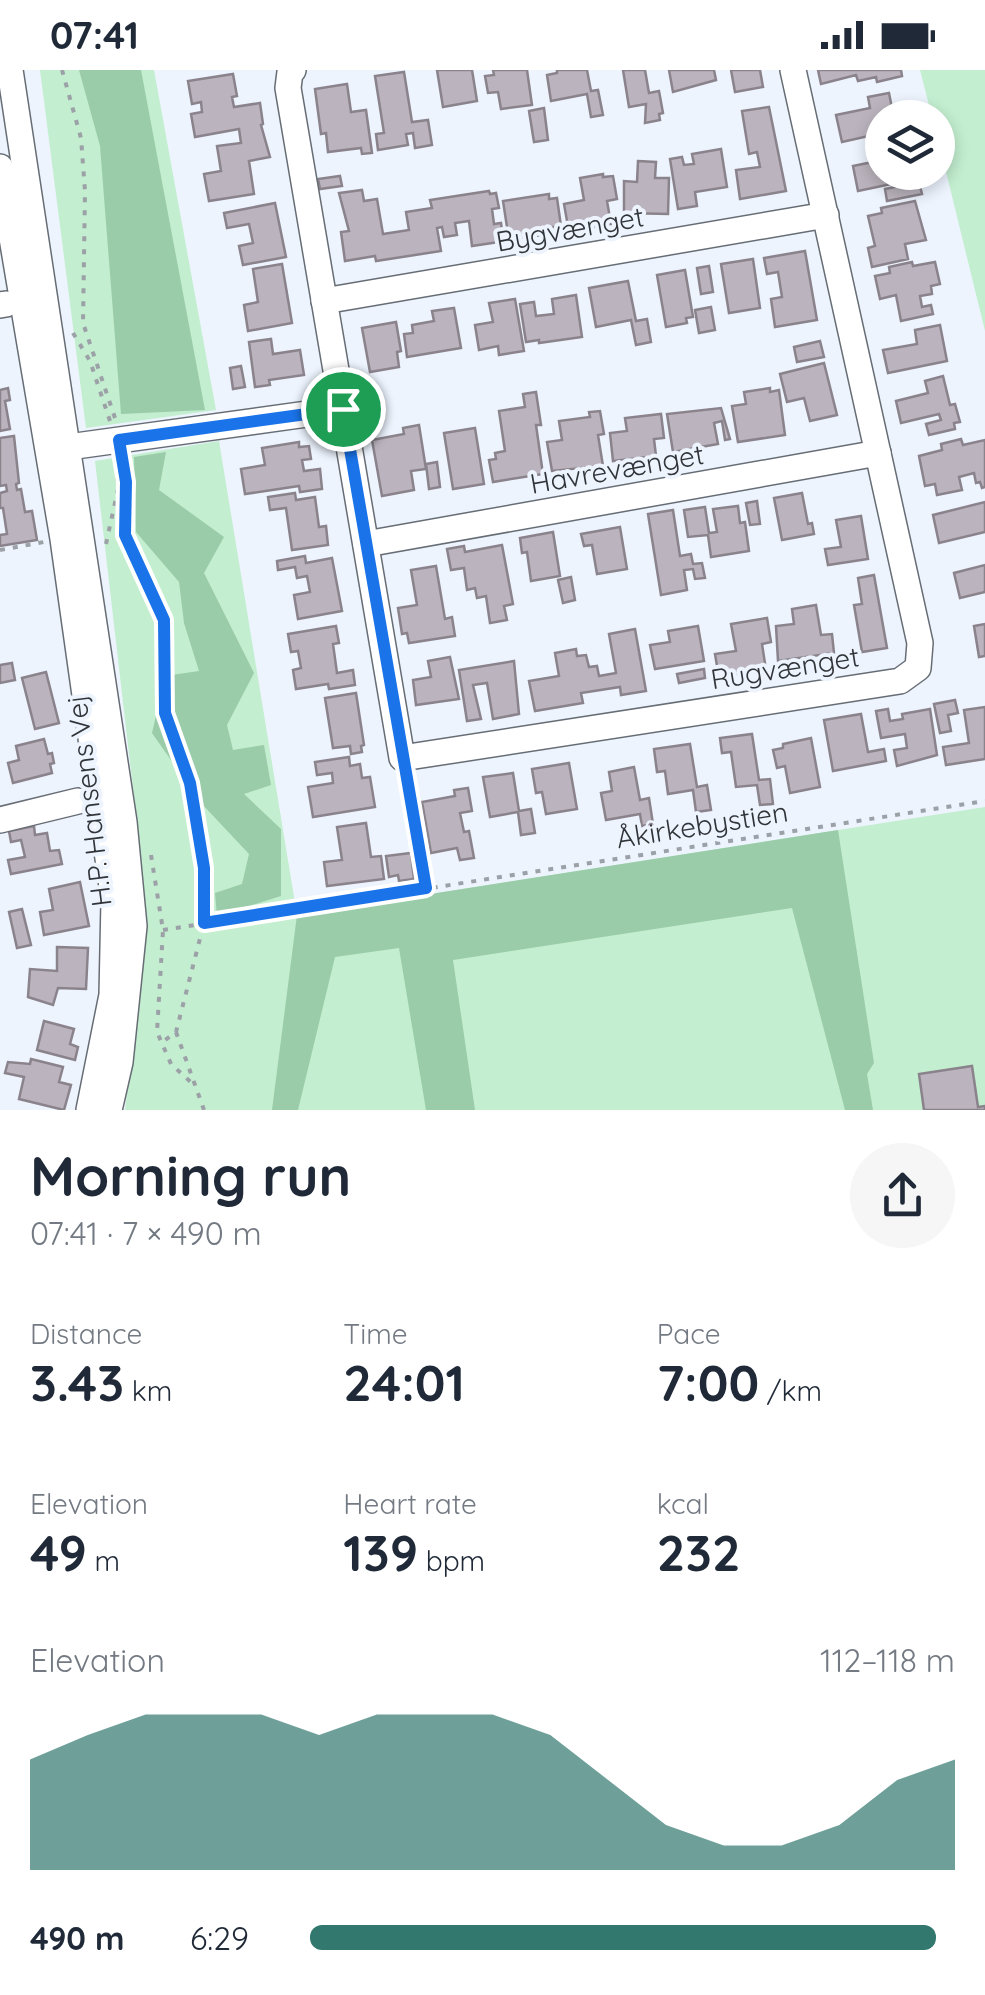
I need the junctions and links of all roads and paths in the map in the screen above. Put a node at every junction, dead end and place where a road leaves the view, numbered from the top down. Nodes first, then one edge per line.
1 (10, 70) edge
2 (62, 70) edge
3 (294, 70) edge
4 (793, 70) edge
5 (0, 168) edge
6 (826, 215) junction
7 (324, 301) junction
8 (343, 409) junction
9 (119, 440) junction
10 (59, 448) junction
11 (878, 454) junction
12 (63, 539) junction
13 (366, 544) junction
14 (0, 550) edge
15 (402, 758) junction
16 (78, 802) dead end
17 (985, 802) edge
18 (0, 820) edge
19 (426, 888) junction
20 (204, 923) junction
21 (162, 930) dead end
22 (176, 1032) junction
23 (194, 1086) junction
24 (89, 1110) edge
25 (109, 1110) edge
26 (204, 1110) edge

1 - 10 street, H.P. Hansens Vej
2 - 9 path
3 - 7 street
4 - 6 street, Rugvænget
5 - 10 street, H.P. Hansens Vej
6 - 7 street, Bygvænget
6 - 11 street, Rugvænget
7 - 8 street
8 - 9 street
8 - 13 street
9 - 10 street
9 - 20 path
10 - 12 street, H.P. Hansens Vej
10 - 25 street, H.P. Hansens Vej
11 - 13 street, Havrevænget
11 - 15 street, Rugvænget
12 - 14 path
12 - 24 street, H.P. Hansens Vej
13 - 15 street
15 - 19 path
16 - 18 street
17 - 19 path, Åkirkebystien
19 - 20 path, Åkirkebystien
20 - 21 path, Åkirkebystien
20 - 22 path
22 - 23 path
22 - 23 path
23 - 26 path

